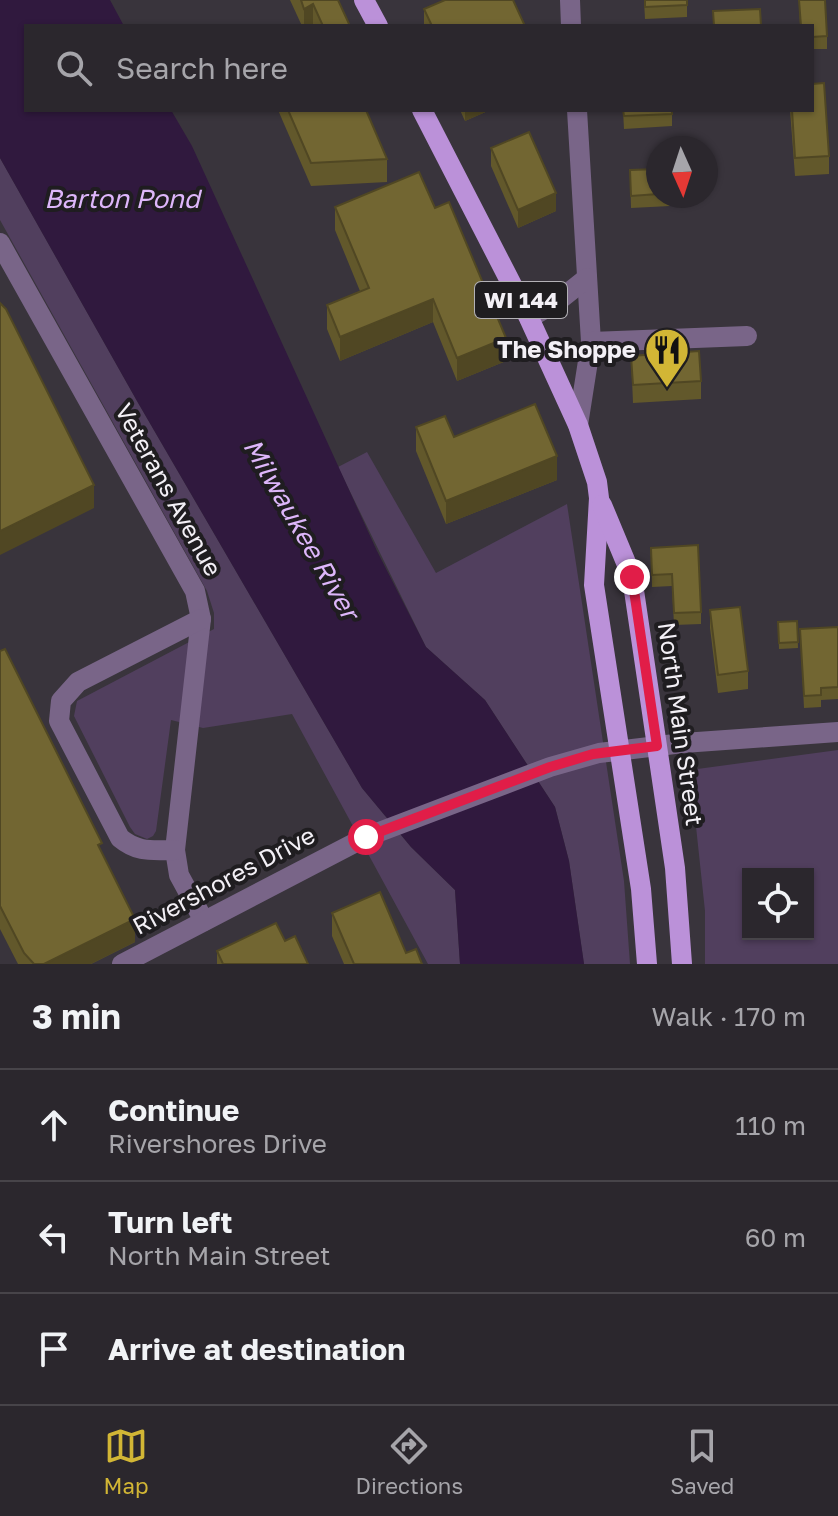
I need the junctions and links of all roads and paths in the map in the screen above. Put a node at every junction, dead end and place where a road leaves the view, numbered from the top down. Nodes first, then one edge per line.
1 (364, 0) edge
2 (570, 0) edge
3 (377, 24) edge
4 (571, 24) edge
5 (423, 112) edge
6 (577, 112) edge
7 (0, 243) edge
8 (587, 278) junction
9 (529, 318) junction
10 (747, 336) dead end
11 (591, 342) junction
12 (578, 425) junction
13 (599, 498) junction
14 (201, 619) junction
15 (838, 732) edge
16 (657, 746) junction
17 (620, 750) junction
18 (175, 850) junction
19 (204, 921) junction
20 (122, 964) edge
21 (647, 964) edge
22 (682, 964) edge

1 - 3 main road
2 - 4 street
5 - 9 main road, North Main Street / WI 144
6 - 8 street
7 - 14 street, Veterans Avenue
8 - 9 street
8 - 11 street
9 - 12 main road, North Main Street / WI 144
10 - 11 street
11 - 12 street
12 - 13 main road, North Main Street / WI 144
13 - 16 main road, North Main Street / WI 144
13 - 17 main road, North Main Street / WI 144
14 - 18 street, Veterans Avenue
14 - 18 street
15 - 16 street, Rivershores Drive
16 - 17 street, Rivershores Drive
16 - 22 main road, North Main Street / WI 144
17 - 19 street, Rivershores Drive
17 - 21 main road, North Main Street / WI 144
18 - 19 street, Veterans Avenue
19 - 20 street, Rivershores Drive

